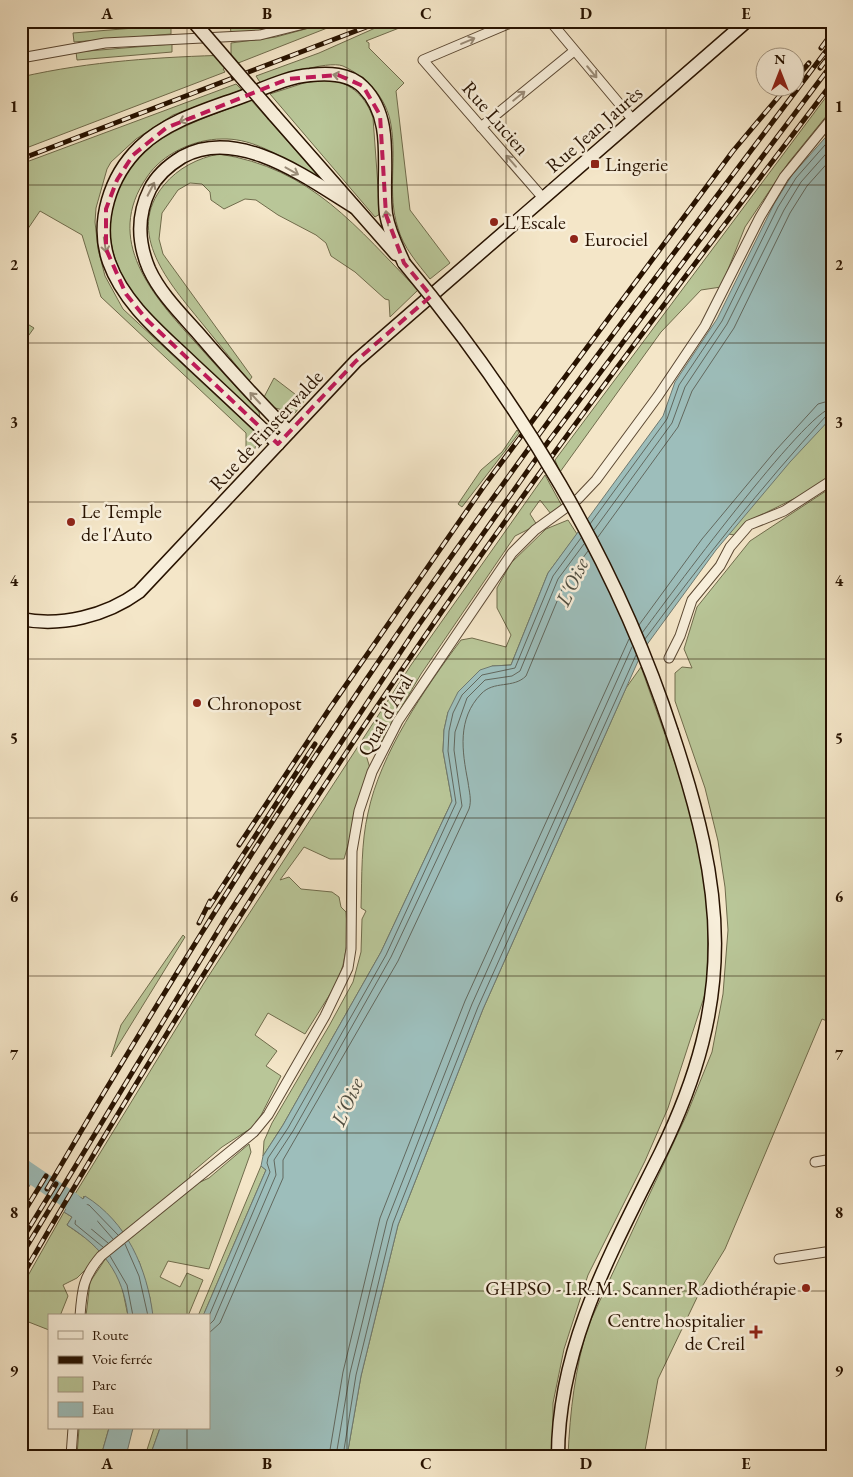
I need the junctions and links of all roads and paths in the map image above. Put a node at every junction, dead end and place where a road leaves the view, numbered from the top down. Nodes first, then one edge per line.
1 (193, 21) edge
2 (316, 21) edge
3 (515, 21) edge
4 (550, 21) edge
5 (747, 21) edge
6 (574, 51) junction
7 (21, 58) edge
8 (832, 118) edge
9 (633, 120) junction
10 (481, 127) junction
11 (543, 198) junction
12 (354, 207) junction
13 (404, 264) junction
14 (466, 266) joint
15 (289, 432) junction
16 (278, 444) junction
17 (832, 480) edge
18 (21, 619) edge
19 (669, 658) dead end
20 (832, 1159) edge
21 (815, 1162) dead end
22 (832, 1251) edge
23 (779, 1259) dead end
24 (80, 1314) edge
25 (73, 1430) edge
26 (71, 1456) edge
27 (558, 1456) edge

1 - 12 main road, bridge
2 - 7 street
10 -> 3 street, Rue Lucien
4 - 6 street
5 - 9 main road, Rue Jean Jaurès
6 -> 9 street
10 -> 6 street
8 - 24 street, Quai d'Aval
9 - 11 main road, Rue Jean Jaurès
11 -> 10 street, Rue Lucien
11 - 14 main road, Rue Jean Jaurès
12 - 13 main road
15 -> 12 main road
13 -> 16 main road
13 - 27 main road, bridge
14 - 15 main road, Rue de Finsterwalde
15 - 16 main road, Rue de Finsterwalde
16 - 18 main road, Rue de Finsterwalde
17 - 19 street
20 - 21 street
22 - 23 street
25 - 26 street

